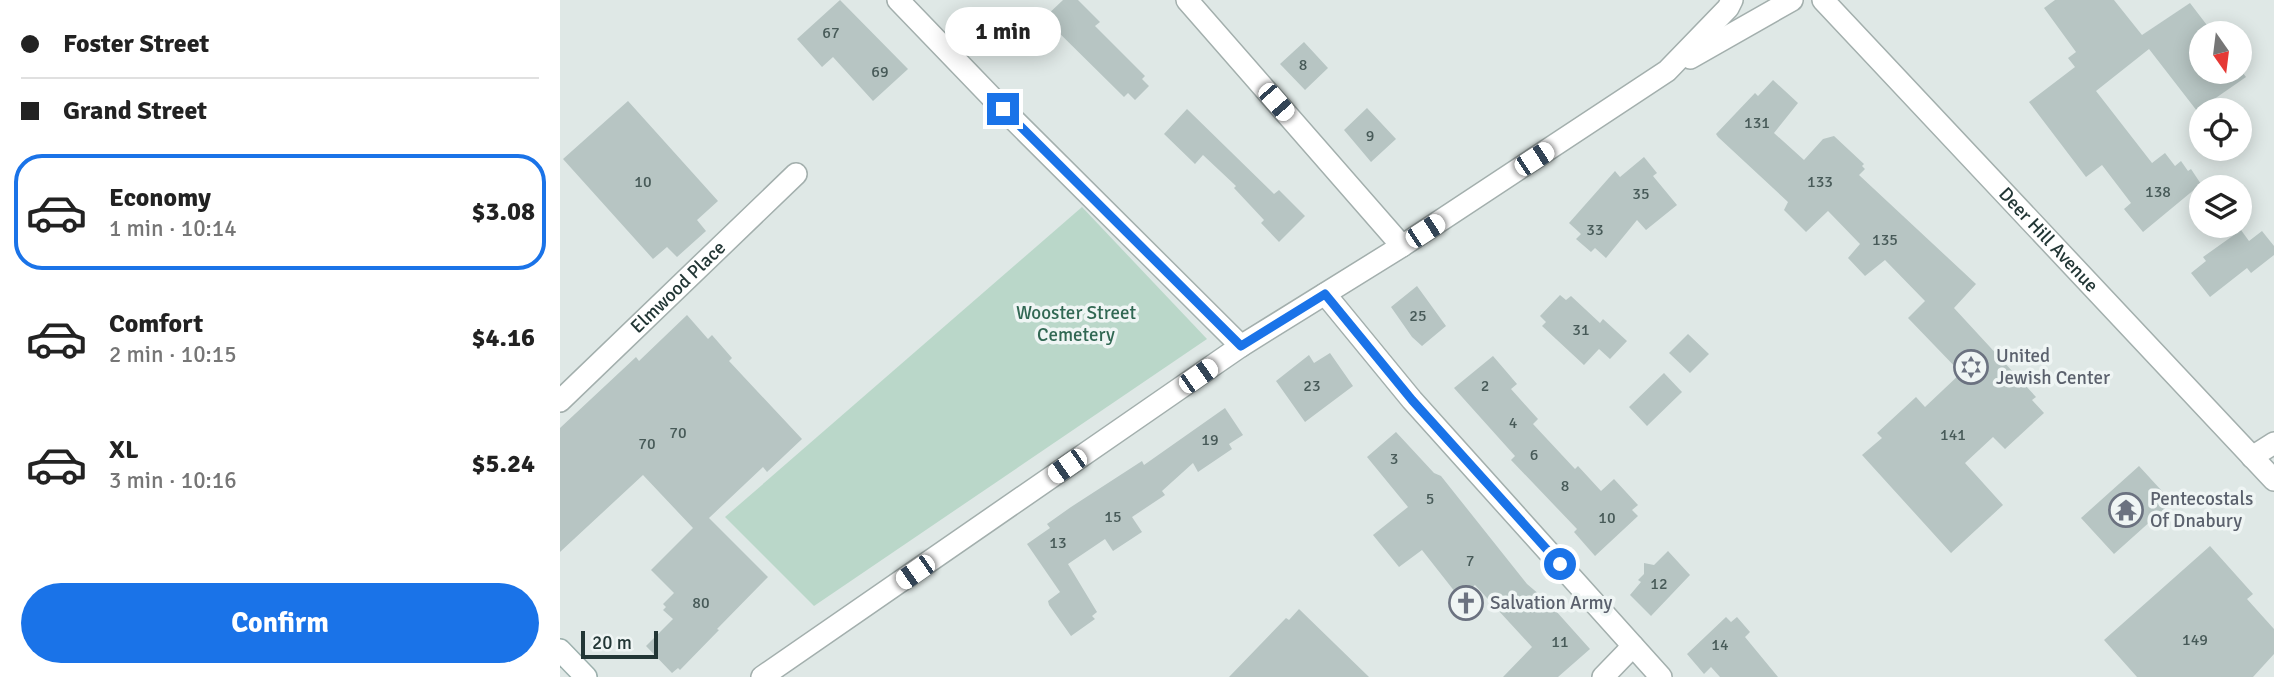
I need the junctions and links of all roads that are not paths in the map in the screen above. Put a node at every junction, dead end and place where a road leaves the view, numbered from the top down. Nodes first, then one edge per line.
1 (898, 0) edge
2 (1186, 0) edge
3 (1732, 0) edge
4 (1792, 0) edge
5 (1823, 0) edge
6 (1667, 71) junction
7 (796, 174) dead end
8 (1402, 246) junction
9 (1325, 294) junction
10 (1241, 346) junction
11 (560, 401) edge
12 (2274, 443) edge
13 (2252, 457) junction
14 (2274, 480) edge
15 (1633, 646) junction
16 (560, 650) edge
17 (586, 677) edge
18 (762, 677) edge
19 (1603, 677) edge
20 (1661, 677) edge

1 - 10 street
2 - 8 street
3 - 6 street
4 - 6 street
5 - 13 street, Deer Hill Avenue
6 - 8 street
7 - 11 street, Elmwood Place
8 - 9 street
9 - 10 street
9 - 15 street
10 - 18 street
12 - 13 street
13 - 14 street, Deer Hill Avenue
15 - 19 street
15 - 20 street
16 - 17 street

